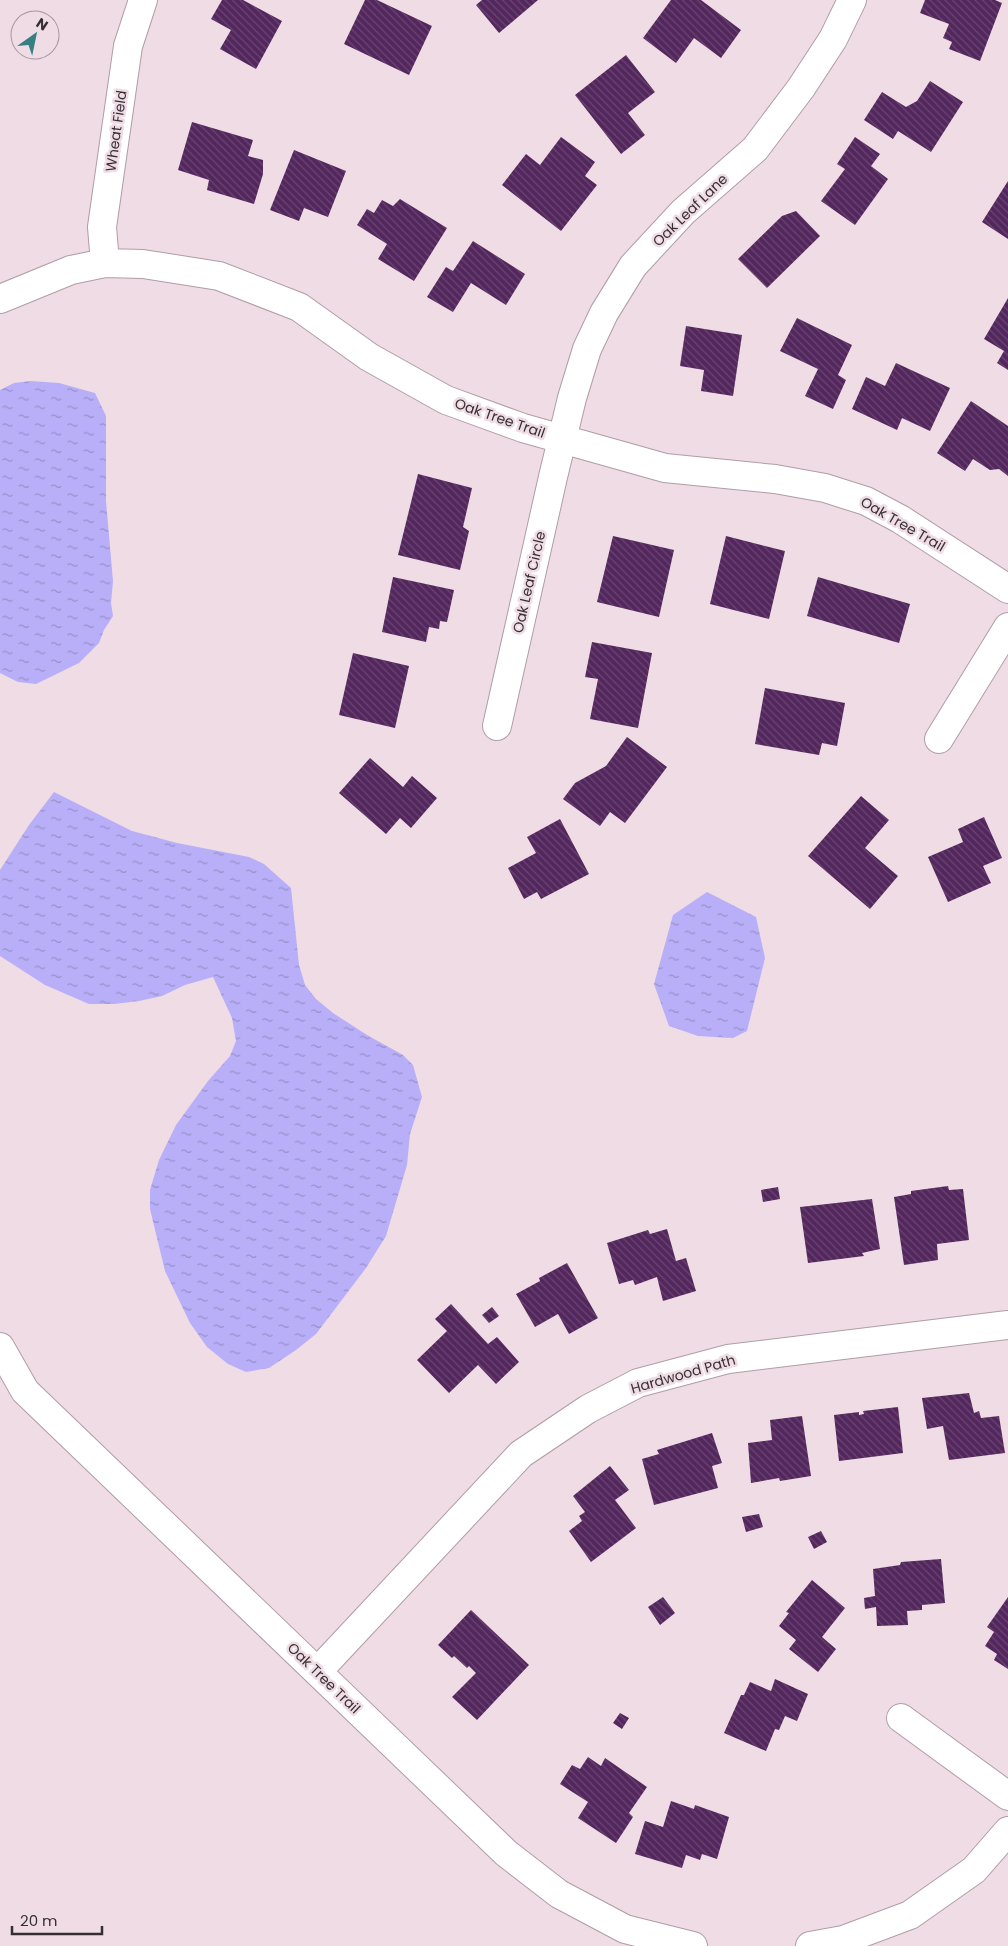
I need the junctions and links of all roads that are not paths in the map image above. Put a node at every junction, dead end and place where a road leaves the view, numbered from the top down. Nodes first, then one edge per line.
1 (143, 0) edge
2 (852, 0) edge
3 (105, 263) junction
4 (0, 299) edge
5 (562, 439) junction
6 (1008, 589) edge
7 (1008, 627) edge
8 (496, 726) dead end
9 (939, 739) dead end
10 (1008, 1324) edge
11 (0, 1347) edge
12 (318, 1671) junction
13 (901, 1718) dead end
14 (1008, 1796) edge
15 (1008, 1831) edge
16 (693, 1946) edge
17 (810, 1946) edge

1 - 3 street, Wheat Field
2 - 5 street, Oak Leaf Lane
3 - 4 street, Oak Tree Trail
3 - 5 street, Oak Tree Trail
5 - 6 street, Oak Tree Trail
5 - 8 street, Oak Leaf Circle
7 - 9 street
10 - 12 street, Hardwood Path
11 - 12 street, Oak Tree Trail
12 - 16 street, Oak Tree Trail
13 - 14 street
15 - 17 street

